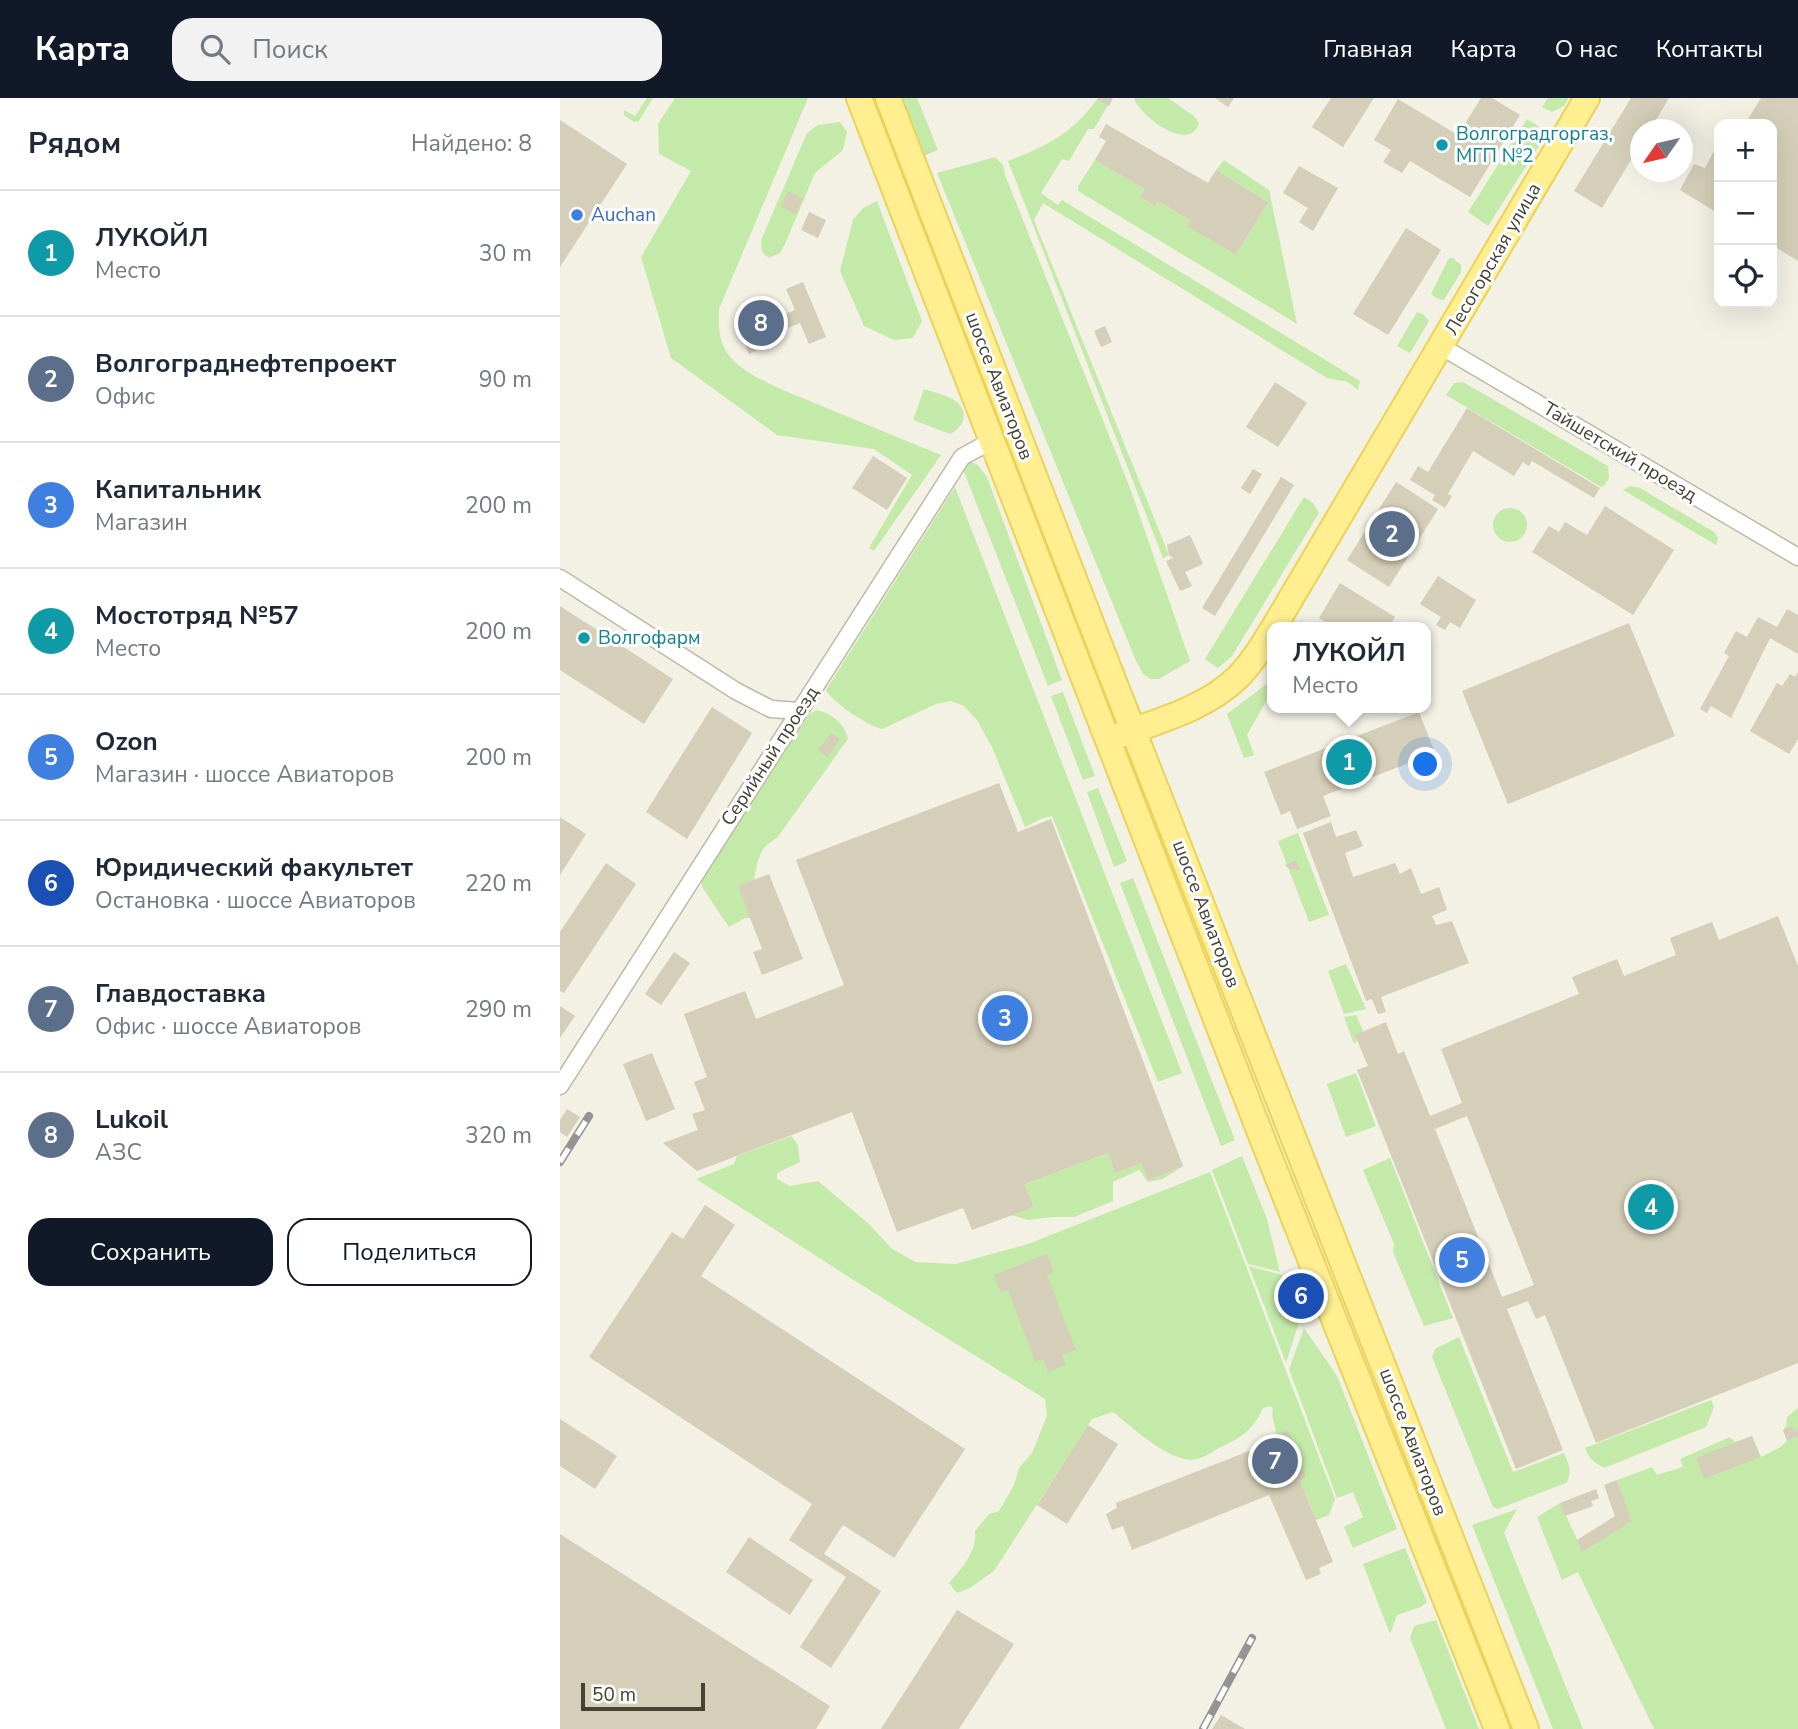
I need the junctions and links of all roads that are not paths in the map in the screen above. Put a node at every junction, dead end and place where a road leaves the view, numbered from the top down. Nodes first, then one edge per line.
1 (859, 98) edge
2 (888, 98) edge
3 (1587, 98) edge
4 (1442, 346) junction
5 (993, 440) junction
6 (1798, 556) edge
7 (560, 578) edge
8 (1277, 622) edge
9 (1267, 639) edge
10 (799, 711) junction
11 (1134, 730) junction
12 (1106, 739) junction
13 (560, 1086) edge
14 (1497, 1729) edge
15 (1526, 1729) edge

1 - 5 main road, шоссе Авиаторов
2 - 11 main road, шоссе Авиаторов
3 - 4 main road, Лесогорская улица
4 - 6 street, Тайшетский проезд
4 - 8 main road, Лесогорская улица
5 - 10 street, Серийный проезд
5 - 12 main road, шоссе Авиаторов
7 - 10 street
9 - 11 main road, Лесогорская улица
10 - 13 street, Серийный проезд
11 - 12 main road, Лесогорская улица
11 - 15 main road, шоссе Авиаторов
12 - 14 main road, шоссе Авиаторов

